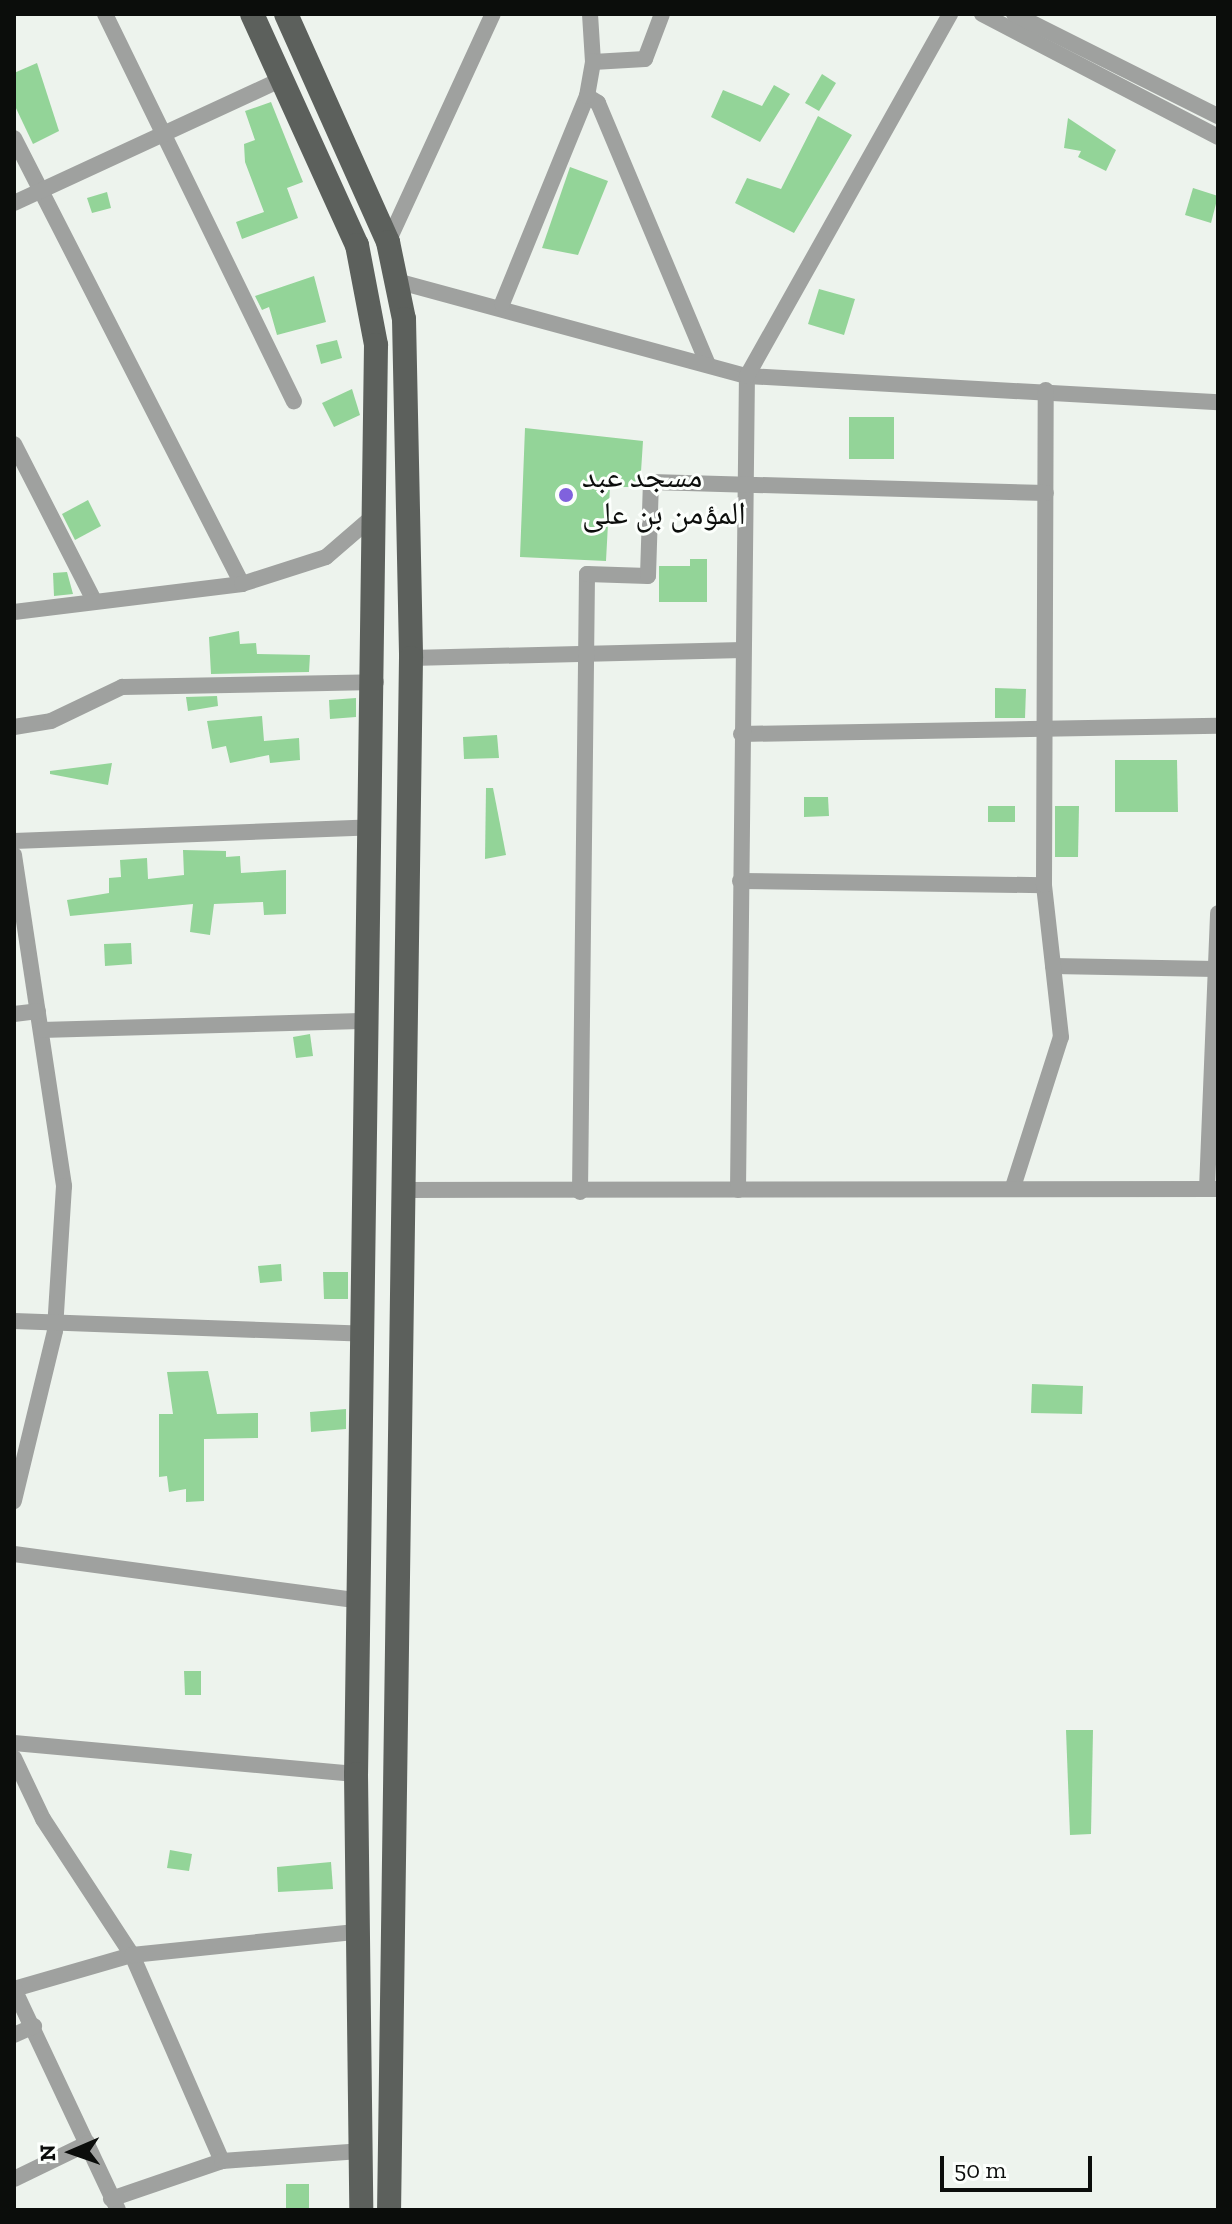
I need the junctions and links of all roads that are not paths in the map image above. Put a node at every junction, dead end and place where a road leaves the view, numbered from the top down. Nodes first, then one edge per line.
1 (105, 14) edge
2 (252, 14) edge
3 (286, 14) edge
4 (493, 14) edge
5 (590, 14) edge
6 (662, 14) edge
7 (950, 14) edge
8 (982, 14) edge
9 (1014, 14) edge
10 (593, 62) junction
11 (280, 80) junction
12 (587, 96) junction
13 (1218, 116) edge
14 (164, 137) junction
15 (1218, 137) edge
16 (14, 138) edge
17 (43, 191) junction
18 (14, 203) edge
19 (388, 242) junction
20 (400, 282) junction
21 (502, 304) junction
22 (708, 365) junction
23 (747, 376) junction
24 (1046, 390) junction
25 (294, 401) dead end
26 (1218, 402) edge
27 (14, 444) edge
28 (746, 485) junction
29 (1046, 493) junction
30 (378, 512) junction
31 (242, 584) junction
32 (94, 600) junction
33 (14, 612) edge
34 (743, 650) junction
35 (587, 651) junction
36 (411, 658) junction
37 (376, 682) junction
38 (1218, 726) edge
39 (14, 727) edge
40 (741, 734) junction
41 (1045, 734) junction
42 (373, 827) junction
43 (14, 841) edge
44 (14, 855) edge
45 (740, 881) junction
46 (1044, 885) junction
47 (1218, 913) edge
48 (1053, 966) junction
49 (1215, 969) junction
50 (38, 1011) junction
51 (14, 1014) edge
52 (370, 1021) junction
53 (41, 1030) junction
54 (1013, 1187) junction
55 (1213, 1189) edge
56 (403, 1190) junction
57 (738, 1190) junction
58 (580, 1192) junction
59 (55, 1319) junction
60 (14, 1321) edge
61 (365, 1334) junction
62 (14, 1501) edge
63 (14, 1554) edge
64 (360, 1601) junction
65 (14, 1743) edge
66 (14, 1758) edge
67 (356, 1774) junction
68 (356, 1932) junction
69 (132, 1955) junction
70 (14, 1989) edge
71 (34, 2026) junction
72 (14, 2035) edge
73 (88, 2143) junction
74 (360, 2151) junction
75 (222, 2161) junction
76 (14, 2179) edge
77 (115, 2204) edge
78 (361, 2210) edge
79 (389, 2210) edge

1 - 14 street
2 - 11 main road
3 - 19 main road
4 - 19 street
5 - 10 street
6 - 10 street
7 - 23 street
8 - 15 street
9 - 13 street
10 - 12 street
11 - 14 street
11 - 30 main road
12 - 21 street
12 - 22 street
14 - 17 street
14 - 25 street
16 - 17 street
17 - 18 street
17 - 31 street
19 - 20 main road
20 - 21 street
20 - 36 main road
21 - 22 street
22 - 23 street
23 - 24 street
23 - 28 street
24 - 26 street
24 - 29 street
27 - 32 street
28 - 29 street
28 - 34 street
28 - 35 street
29 - 41 street
30 - 31 street
30 - 37 main road
31 - 32 street
32 - 33 street
34 - 35 street
34 - 40 street
35 - 36 street
35 - 58 street
36 - 56 main road
37 - 39 street
37 - 42 main road
38 - 41 street
40 - 41 street
40 - 45 street
41 - 46 street
42 - 43 street
42 - 52 main road
44 - 50 street
45 - 46 street
45 - 57 street
46 - 48 street
47 - 49 street
48 - 49 street
48 - 54 street
49 - 55 street
50 - 51 street
50 - 53 street
52 - 53 street
52 - 61 main road
53 - 59 street
54 - 55 street
54 - 57 street
56 - 58 street
56 - 79 main road
57 - 58 street
59 - 60 street
59 - 61 street
59 - 62 street
61 - 64 main road
63 - 64 street
64 - 67 main road
65 - 67 street
66 - 69 street
67 - 68 main road
68 - 69 street
68 - 74 main road
69 - 70 street
69 - 75 street
70 - 71 street
71 - 72 street
71 - 73 street
73 - 76 street
73 - 77 street
74 - 75 street
74 - 78 main road
75 - 77 street

